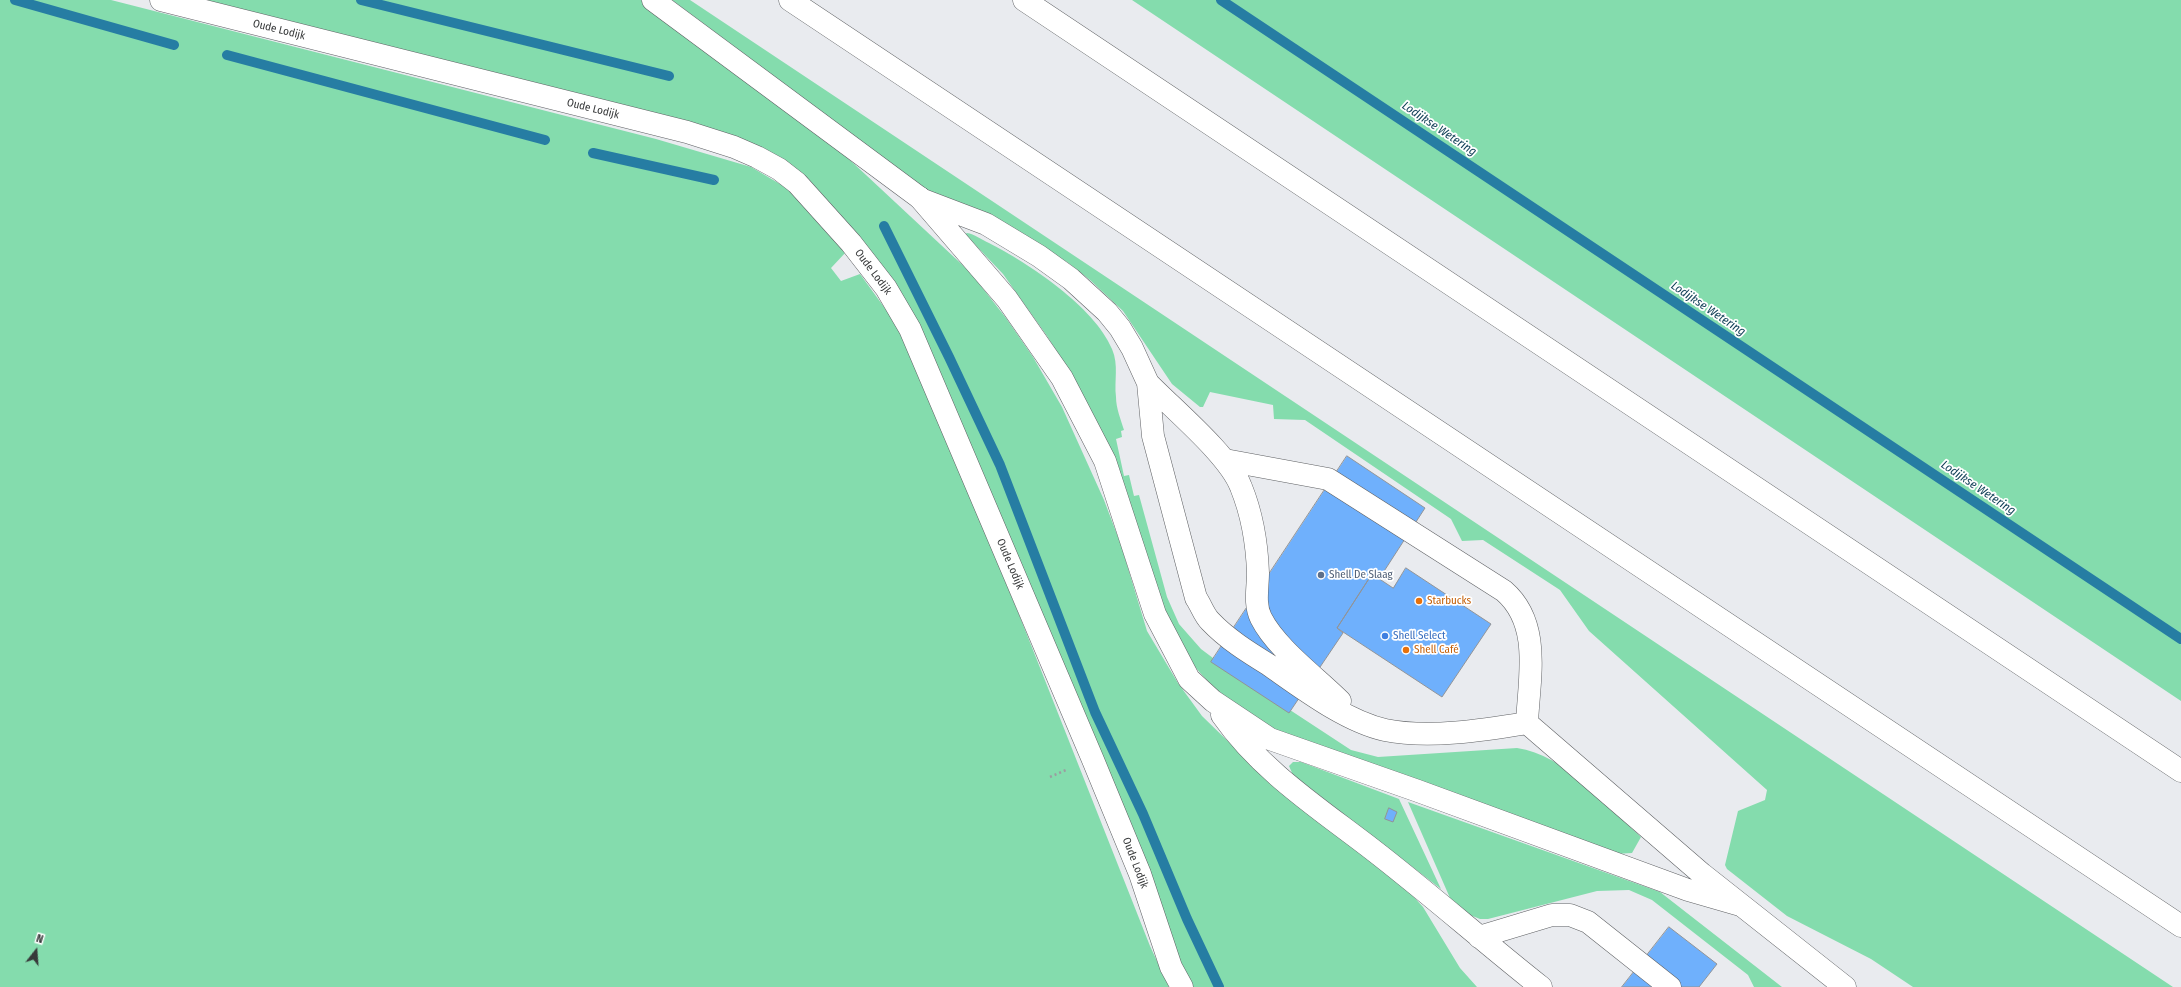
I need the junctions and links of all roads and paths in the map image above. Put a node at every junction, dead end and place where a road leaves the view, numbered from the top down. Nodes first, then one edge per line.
1 (161, 0) edge
2 (653, 0) edge
3 (790, 0) edge
4 (1024, 0) edge
5 (920, 198) junction
6 (1148, 384) junction
7 (1225, 460) junction
8 (1213, 701) junction
9 (1361, 722) junction
10 (1527, 723) junction
11 (2181, 771) edge
12 (1740, 905) junction
13 (2181, 926) edge
14 (1478, 937) junction
15 (1182, 987) edge
16 (1541, 987) edge
17 (1670, 987) edge
18 (1845, 987) edge

1 - 15 main road, Oude Lodijk
2 - 5 main road
3 - 13 main road
4 - 11 main road
5 - 6 main road
5 - 8 main road
6 - 7 main road
6 - 9 main road
7 - 9 main road
7 - 10 main road
8 - 12 main road
8 - 14 main road
9 - 10 main road
10 - 12 main road
12 - 18 main road
14 - 16 main road
14 - 17 main road

